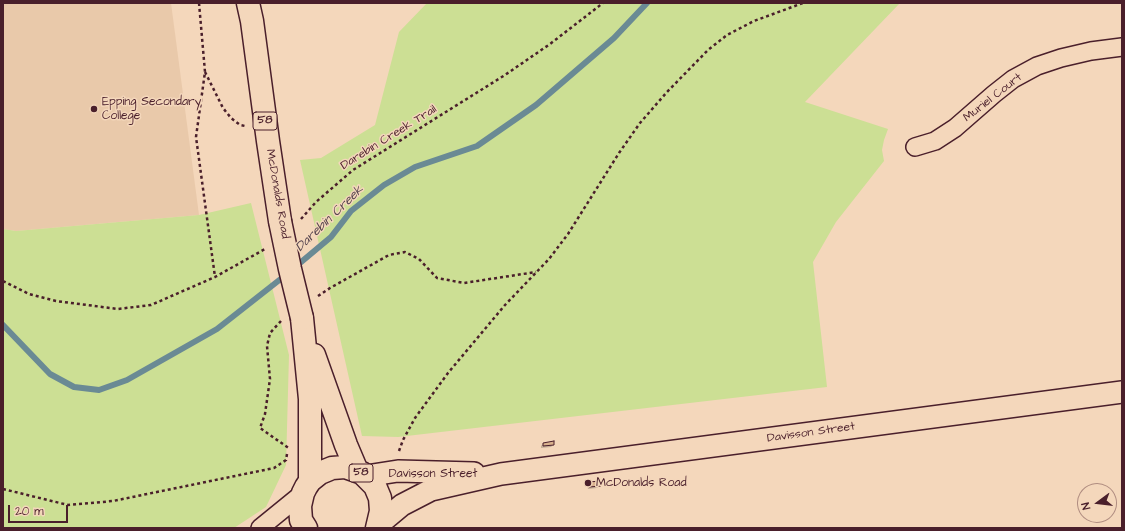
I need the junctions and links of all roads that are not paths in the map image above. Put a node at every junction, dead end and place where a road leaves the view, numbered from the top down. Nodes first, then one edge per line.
1 (251, 9) edge
2 (1122, 47) edge
3 (915, 148) dead end
4 (294, 318) junction
5 (1122, 392) edge
6 (362, 473) junction
7 (501, 474) junction
8 (306, 487) junction
9 (378, 526) edge
10 (260, 528) edge
11 (306, 528) edge

1 - 4 main road, McDonalds Road / 58, bridge
2 - 3 street, Muriel Court
4 - 6 main road, McDonalds Road / 58
4 - 8 main road, McDonalds Road / 58
5 - 7 street, Davisson Street
6 - 7 street, Davisson Street
6 - 8 main road, 58
6 - 9 main road, 58
7 - 9 street, Davisson Street
8 - 10 street
8 - 11 main road, 58

